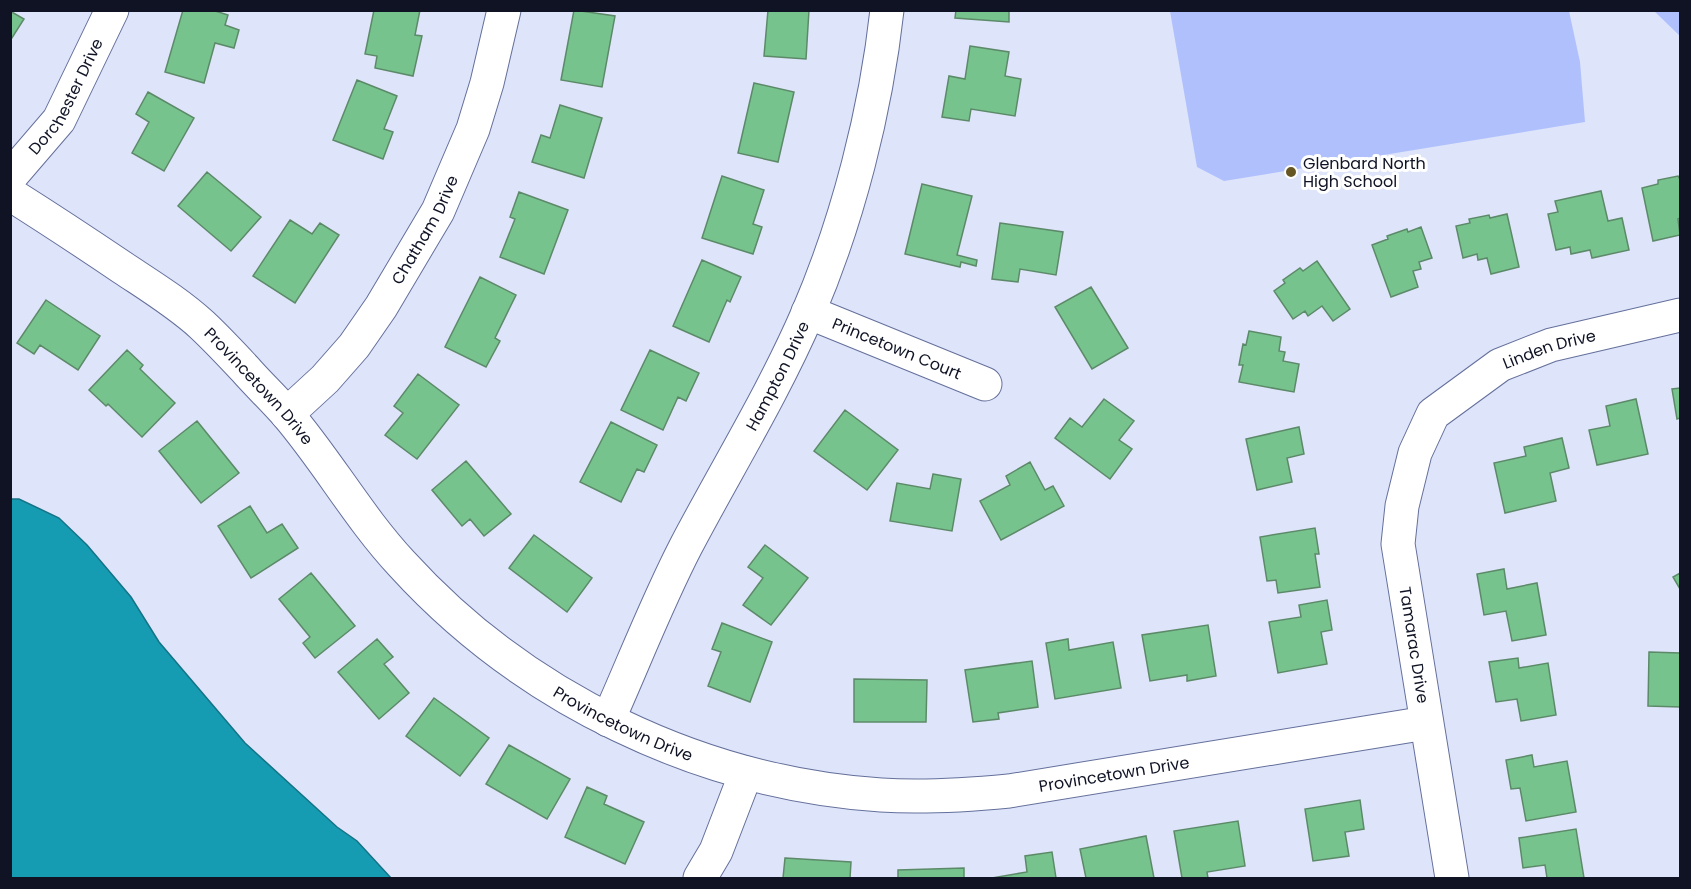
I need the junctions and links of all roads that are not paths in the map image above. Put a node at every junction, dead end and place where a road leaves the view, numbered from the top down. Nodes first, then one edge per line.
1 (112, 10) edge
2 (504, 10) edge
3 (887, 10) edge
4 (10, 177) edge
5 (10, 194) edge
6 (808, 312) junction
7 (1680, 315) edge
8 (985, 384) dead end
9 (287, 414) junction
10 (1432, 414) joint
11 (608, 720) junction
12 (1426, 723) junction
13 (746, 773) junction
14 (700, 879) edge
15 (1452, 879) edge

1 - 4 street, Dorchester Drive
2 - 9 street, Chatham Drive
3 - 6 street, Hampton Drive
5 - 9 street, Provincetown Drive
6 - 8 street, Princetown Court
6 - 11 street, Hampton Drive
7 - 10 street, Linden Drive
9 - 11 street, Provincetown Drive
10 - 12 street, Tamarac Drive
11 - 13 street, Provincetown Drive
12 - 13 street, Provincetown Drive
12 - 15 street, Tamarac Drive
13 - 14 street

